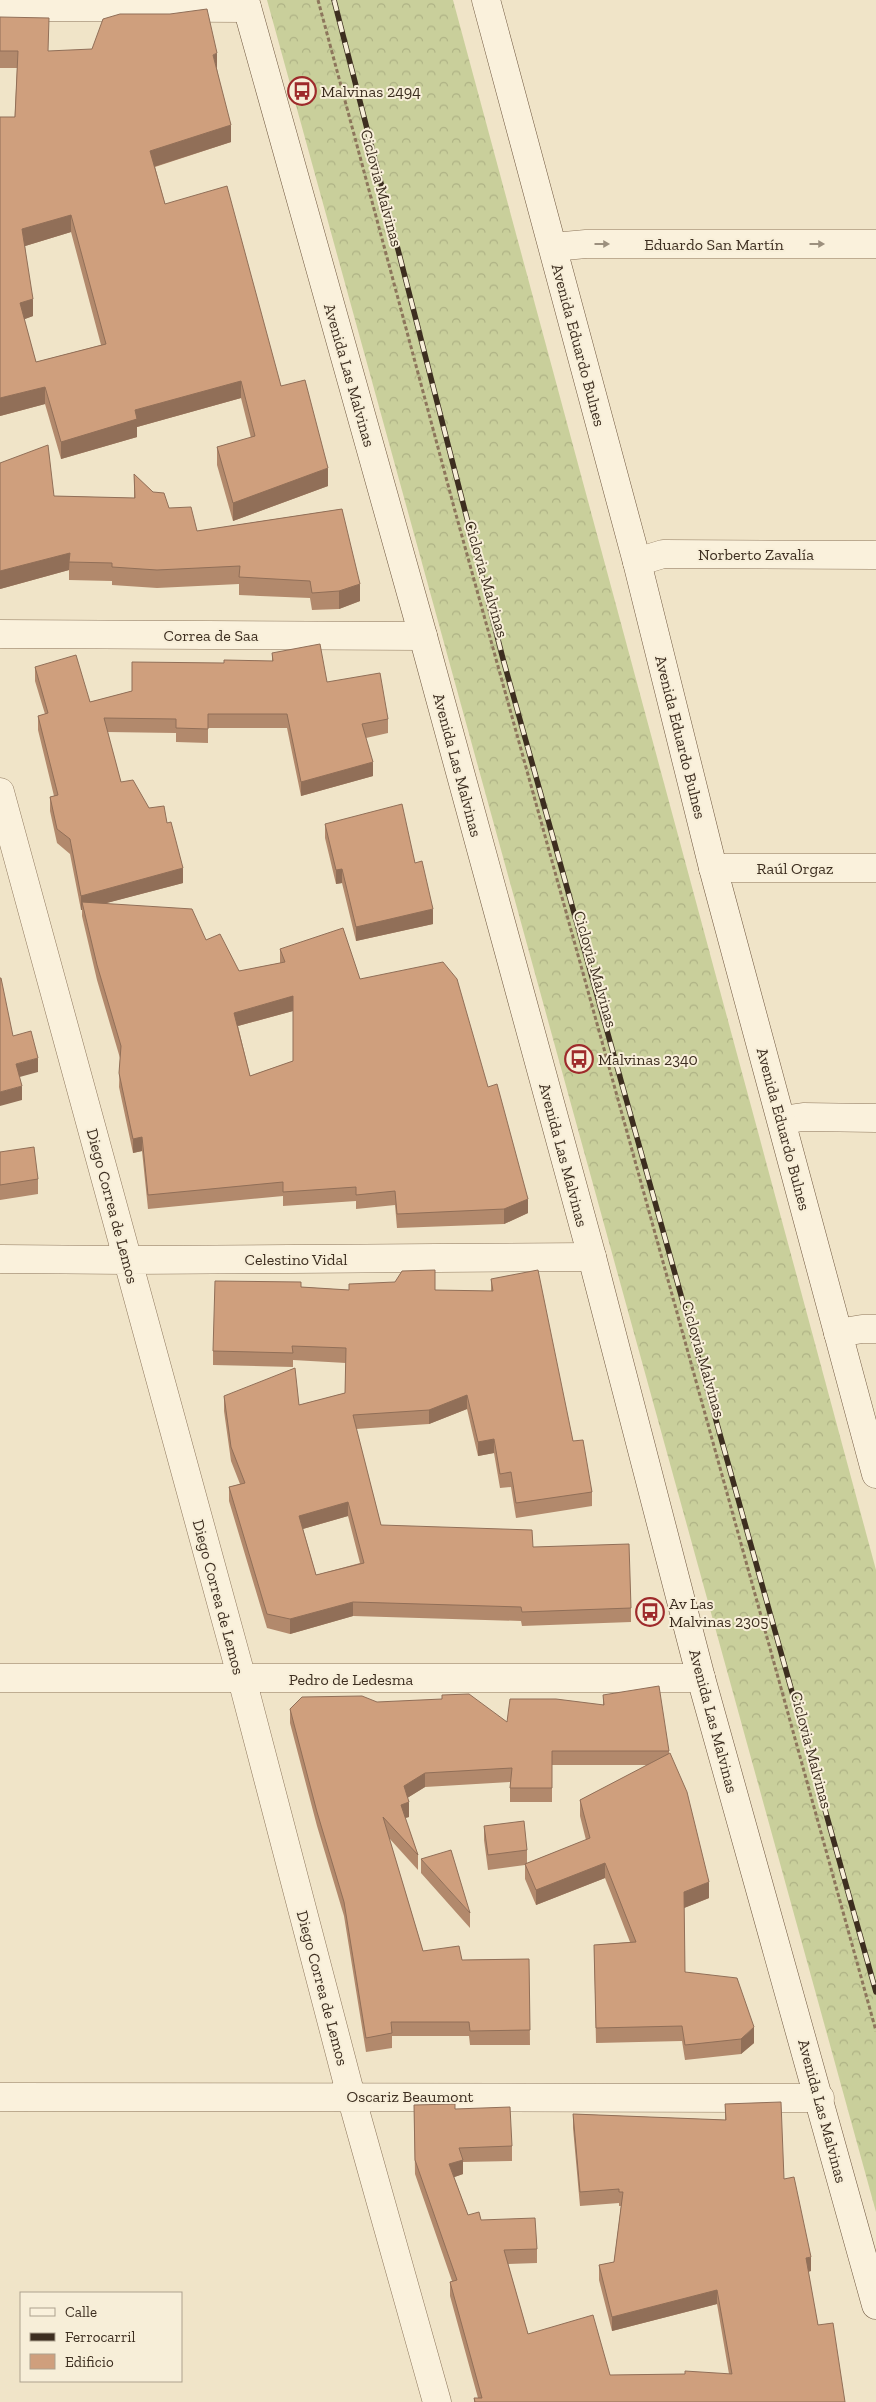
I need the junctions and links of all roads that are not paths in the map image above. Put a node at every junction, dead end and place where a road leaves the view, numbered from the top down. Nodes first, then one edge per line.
1 (486, 0) edge
2 (246, 4) edge
3 (0, 7) edge
4 (876, 244) edge
5 (553, 247) junction
6 (876, 555) edge
7 (637, 562) junction
8 (0, 634) edge
9 (423, 636) junction
10 (0, 792) edge
11 (714, 868) junction
12 (876, 868) edge
13 (876, 1118) edge
14 (782, 1120) junction
15 (592, 1257) junction
16 (0, 1259) edge
17 (128, 1260) junction
18 (876, 1329) edge
19 (838, 1333) junction
20 (876, 1474) edge
21 (0, 1678) edge
22 (701, 1678) junction
23 (242, 1679) junction
24 (351, 2096) junction
25 (0, 2097) edge
26 (820, 2098) junction
27 (876, 2305) edge
28 (437, 2402) edge

1 - 5 street, Avenida Eduardo Bulnes
2 - 3 street
2 - 9 street, Avenida Las Malvinas
5 -> 4 street, Eduardo San Martín
5 - 7 street, Avenida Eduardo Bulnes
6 - 7 street, Norberto Zavalía
7 - 11 street, Avenida Eduardo Bulnes
8 - 9 street, Correa de Saa
9 - 15 street, Avenida Las Malvinas
10 - 17 street, Diego Correa de Lemos
11 - 12 street, Raúl Orgaz
11 - 14 street, Avenida Eduardo Bulnes
13 - 14 street
14 - 19 street, Avenida Eduardo Bulnes
15 - 17 street, Celestino Vidal
15 - 22 street, Avenida Las Malvinas
16 - 17 street, Celestino Vidal
17 - 23 street, Diego Correa de Lemos
18 - 19 street
19 - 20 street, Avenida Eduardo Bulnes
21 - 23 street, Pedro de Ledesma
22 - 23 street, Pedro de Ledesma
22 - 26 street, Avenida Las Malvinas
23 - 24 street, Diego Correa de Lemos
24 - 25 street, Oscariz Beaumont
24 - 26 street, Oscariz Beaumont
24 - 28 street, Diego Correa de Lemos
26 - 27 street, Avenida Las Malvinas

